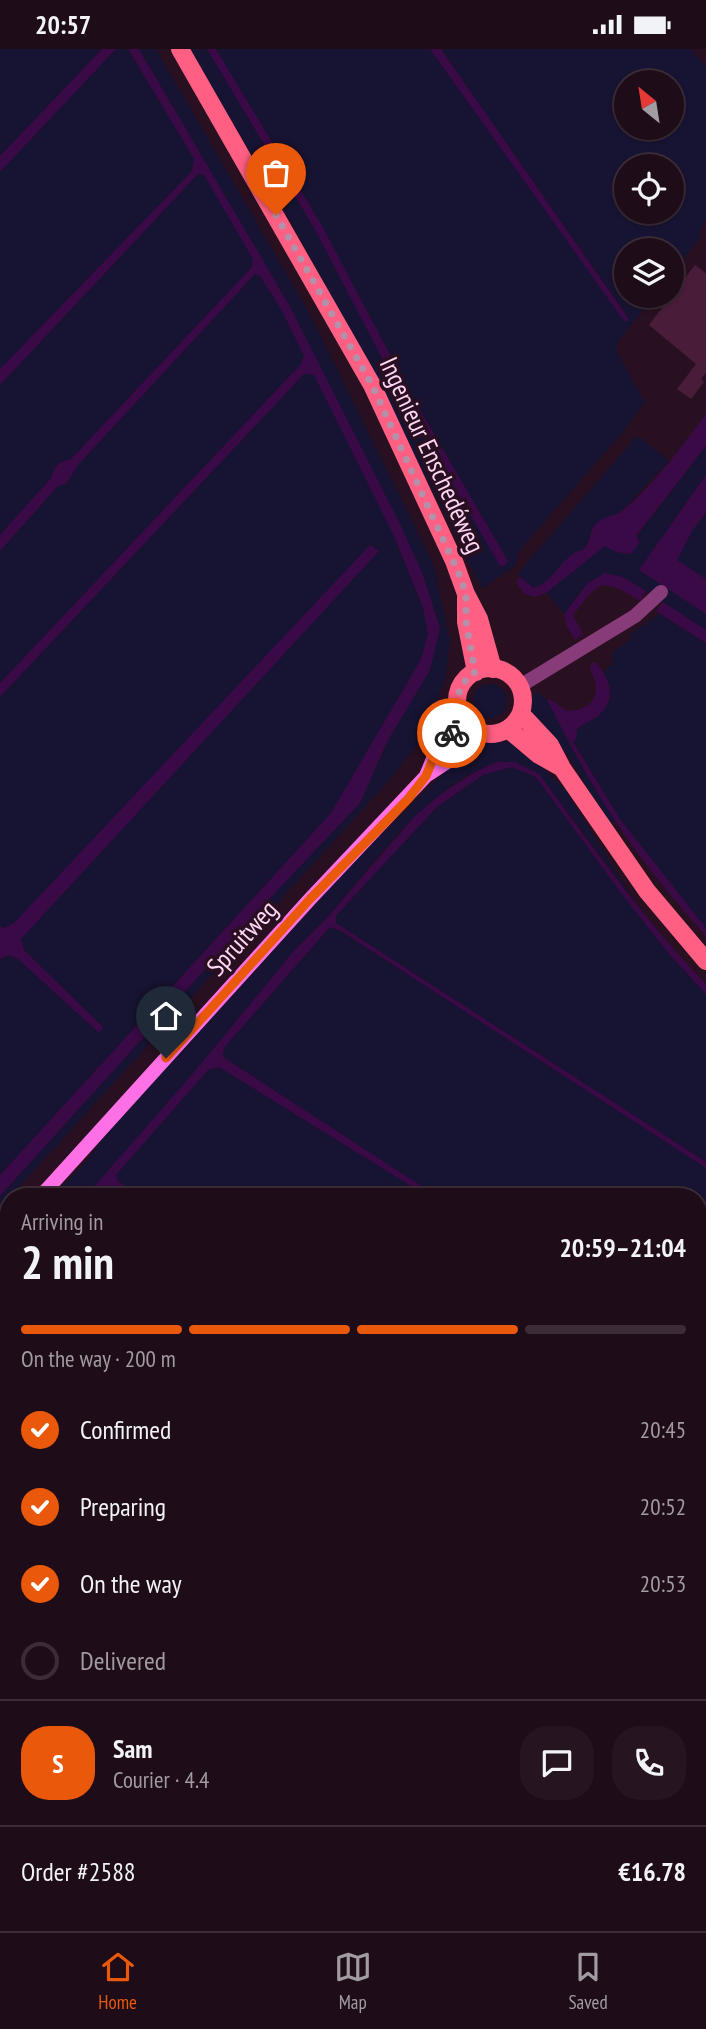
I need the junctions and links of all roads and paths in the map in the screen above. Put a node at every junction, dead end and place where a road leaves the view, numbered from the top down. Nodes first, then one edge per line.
1 (180, 49) edge
2 (661, 592) dead end
3 (484, 670) junction
4 (520, 686) junction
5 (521, 715) junction
6 (469, 725) junction
7 (508, 729) junction
8 (562, 768) junction
9 (706, 961) edge
10 (48, 1188) edge

1 - 3 main road, Ingenieur Enschedéweg
2 - 4 street
3 - 4 main road
3 - 6 main road
4 - 5 main road
5 - 7 main road
5 - 8 main road
6 - 7 main road
6 - 10 main road, Spruitweg
7 - 8 main road
8 - 9 main road

